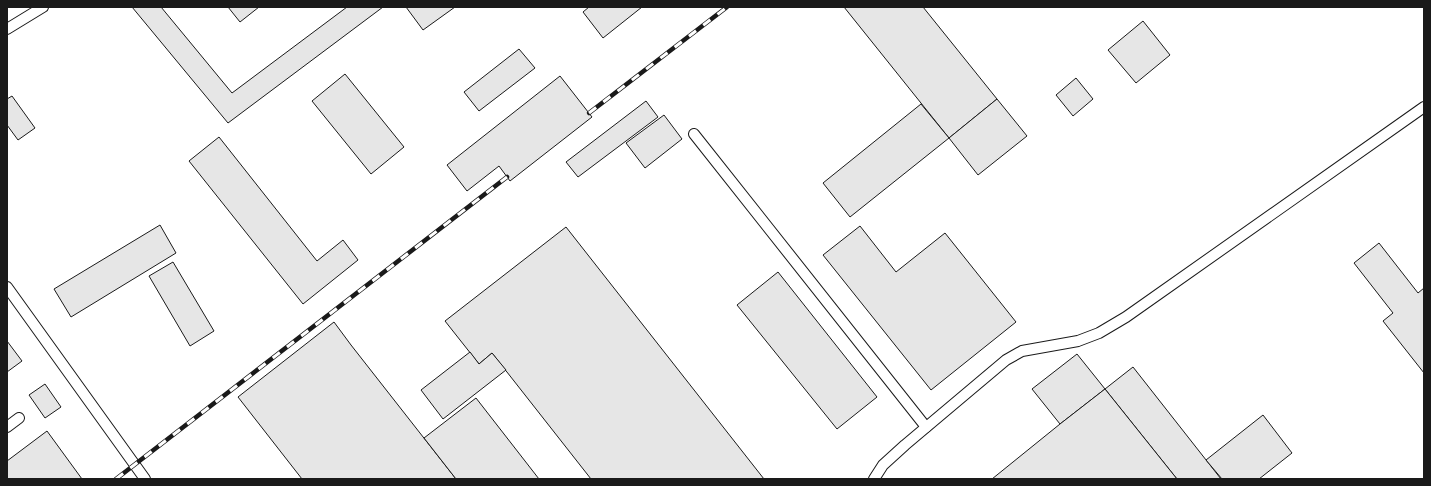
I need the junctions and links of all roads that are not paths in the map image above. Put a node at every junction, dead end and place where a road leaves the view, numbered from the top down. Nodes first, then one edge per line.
1 (43, 7) edge
2 (7, 29) edge
3 (1424, 107) edge
4 (694, 134) dead end
5 (7, 287) edge
6 (19, 418) dead end
7 (7, 427) edge
8 (926, 427) junction
9 (146, 479) edge
10 (874, 479) edge

1 - 2 lane
3 - 8 lane
4 - 8 lane
5 - 9 lane
6 - 7 lane
8 - 10 lane

